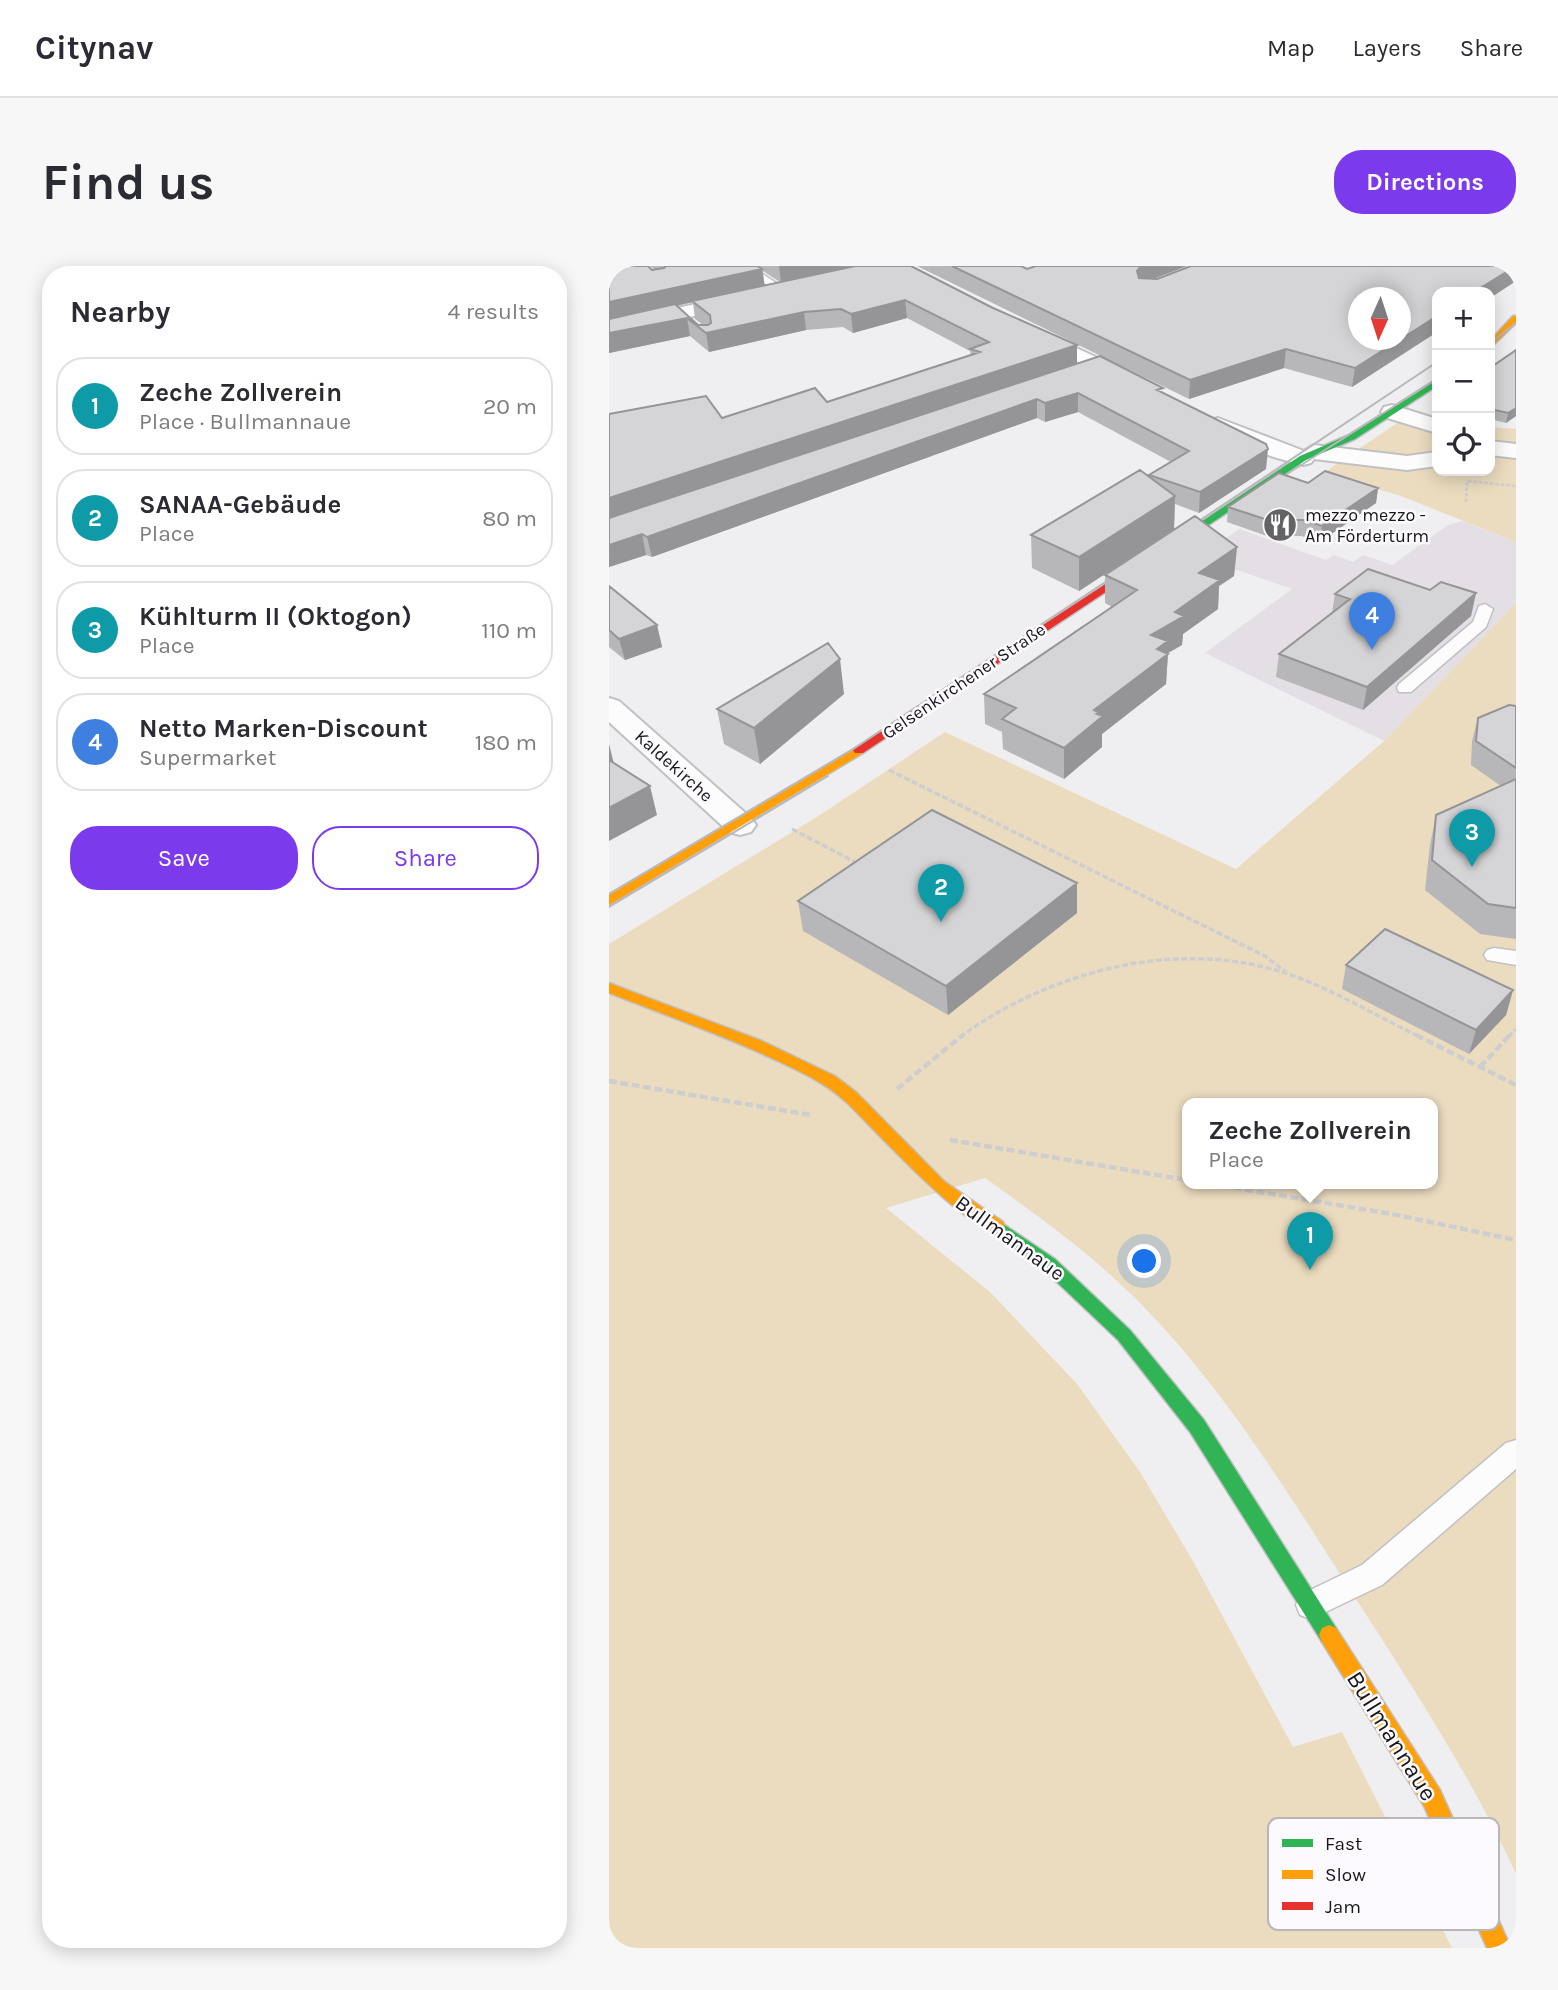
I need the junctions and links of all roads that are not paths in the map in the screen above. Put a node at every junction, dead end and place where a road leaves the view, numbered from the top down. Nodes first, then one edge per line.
1 (743, 266) edge
2 (789, 290) joint
3 (1516, 317) edge
4 (1015, 326) edge
5 (1495, 327) edge
6 (609, 329) edge
7 (1495, 340) edge
8 (1102, 365) junction
9 (1076, 374) edge
10 (1432, 385) edge
11 (1151, 390) edge
12 (1392, 412) junction
13 (1200, 416) edge
14 (1432, 424) edge
15 (1331, 428) dead end
16 (1495, 449) edge
17 (1516, 451) edge
18 (1309, 455) junction
19 (1432, 460) edge
20 (1485, 609) dead end
21 (1405, 688) dead end
22 (609, 707) edge
23 (740, 825) junction
24 (609, 901) edge
25 (1494, 955) dead end
26 (1516, 958) edge
27 (609, 988) edge
28 (1516, 1452) edge
29 (1311, 1605) junction
30 (1441, 1818) edge
31 (1491, 1930) edge
32 (1499, 1948) edge

1 - 2 lane
2 - 6 street
3 - 5 main road
3 - 7 main road
4 - 8 street
8 - 9 street
8 - 11 street
10 - 12 main road, Gelsenkirchener Straße
12 - 14 street
12 - 18 main road, Gelsenkirchener Straße
13 - 18 street
15 - 18 main road, Gelsenkirchener Straße
16 - 17 street
18 - 19 street
18 - 23 main road, Gelsenkirchener Straße
20 - 21 lane
22 - 23 street, Kaldekirche
23 - 24 main road, Gelsenkirchener Straße
25 - 26 lane
27 - 29 main road, Bullmannaue
28 - 29 lane
29 - 30 main road, Bullmannaue
31 - 32 main road, Bullmannaue

